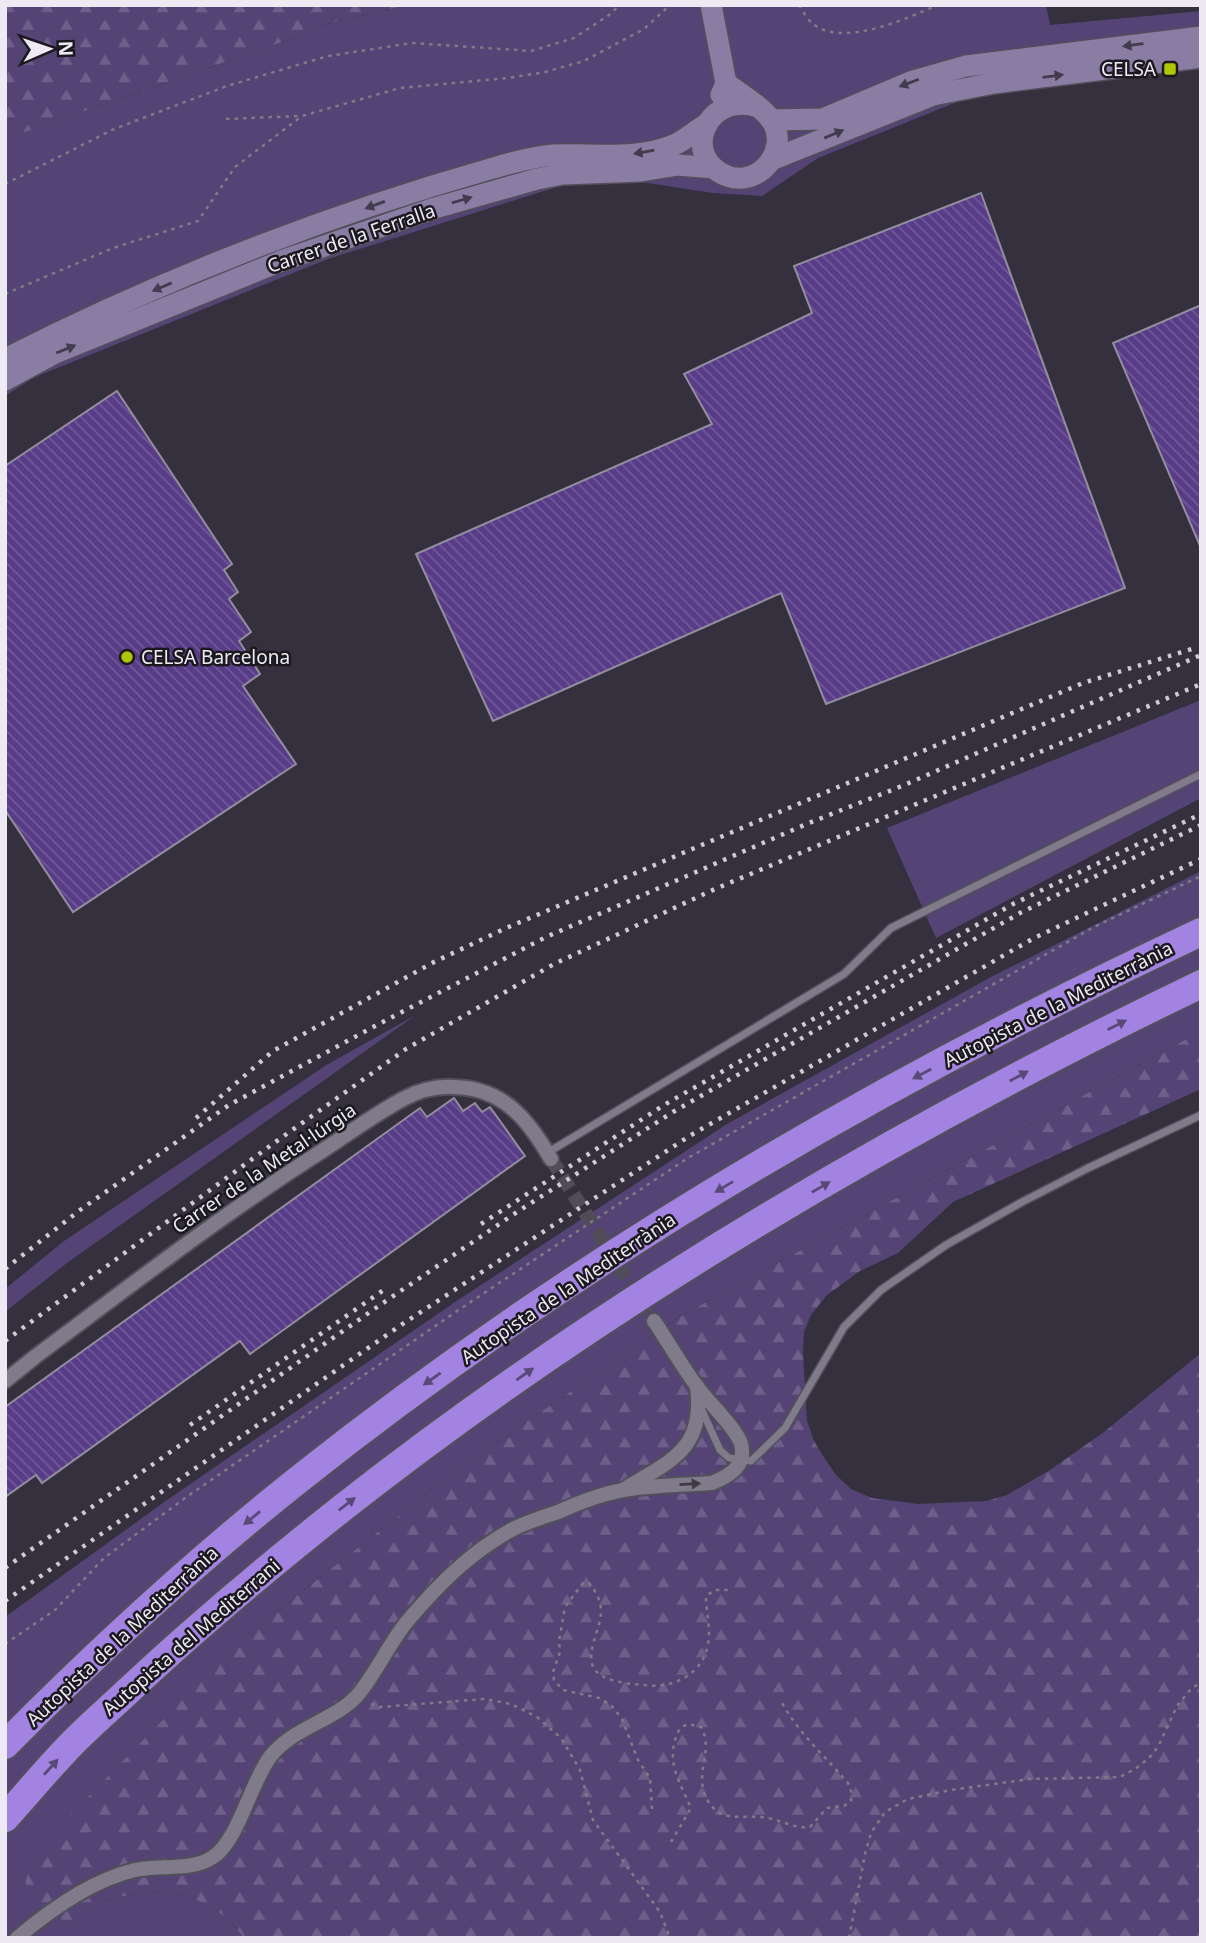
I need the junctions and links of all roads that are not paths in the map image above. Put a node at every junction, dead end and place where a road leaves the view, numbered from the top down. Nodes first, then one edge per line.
1 (711, 5) edge
2 (1201, 37) edge
3 (1201, 57) edge
4 (726, 83) junction
5 (763, 113) junction
6 (709, 119) junction
7 (771, 160) junction
8 (714, 168) junction
9 (5, 359) edge
10 (5, 380) edge
11 (1201, 774) edge
12 (1201, 932) edge
13 (1201, 984) edge
14 (1201, 1115) edge
15 (549, 1156) joint
16 (654, 1321) tunnel mouth
17 (5, 1381) edge
18 (696, 1386) junction
19 (699, 1402) junction
20 (740, 1461) junction
21 (622, 1490) junction
22 (5, 1745) edge
23 (5, 1818) edge
24 (17, 1938) edge

1 - 4 street
2 -> 5 street
7 -> 3 street
4 - 5 street
4 - 6 street
5 - 6 street
5 - 7 street
6 - 8 street
6 -> 9 street, Carrer de la Ferralla
7 - 8 street
10 -> 8 street, Carrer de la Ferralla
11 - 15 lane
12 -> 22 highway, Autopista de la Mediterrània
23 -> 13 highway, Autopista del Mediterrani
14 - 20 lane
15 - 17 street, Carrer de la Metal·lúrgia
16 - 18 street
18 - 19 street
18 - 20 street
19 - 20 lane
19 - 21 street
21 -> 20 street
21 - 24 street

